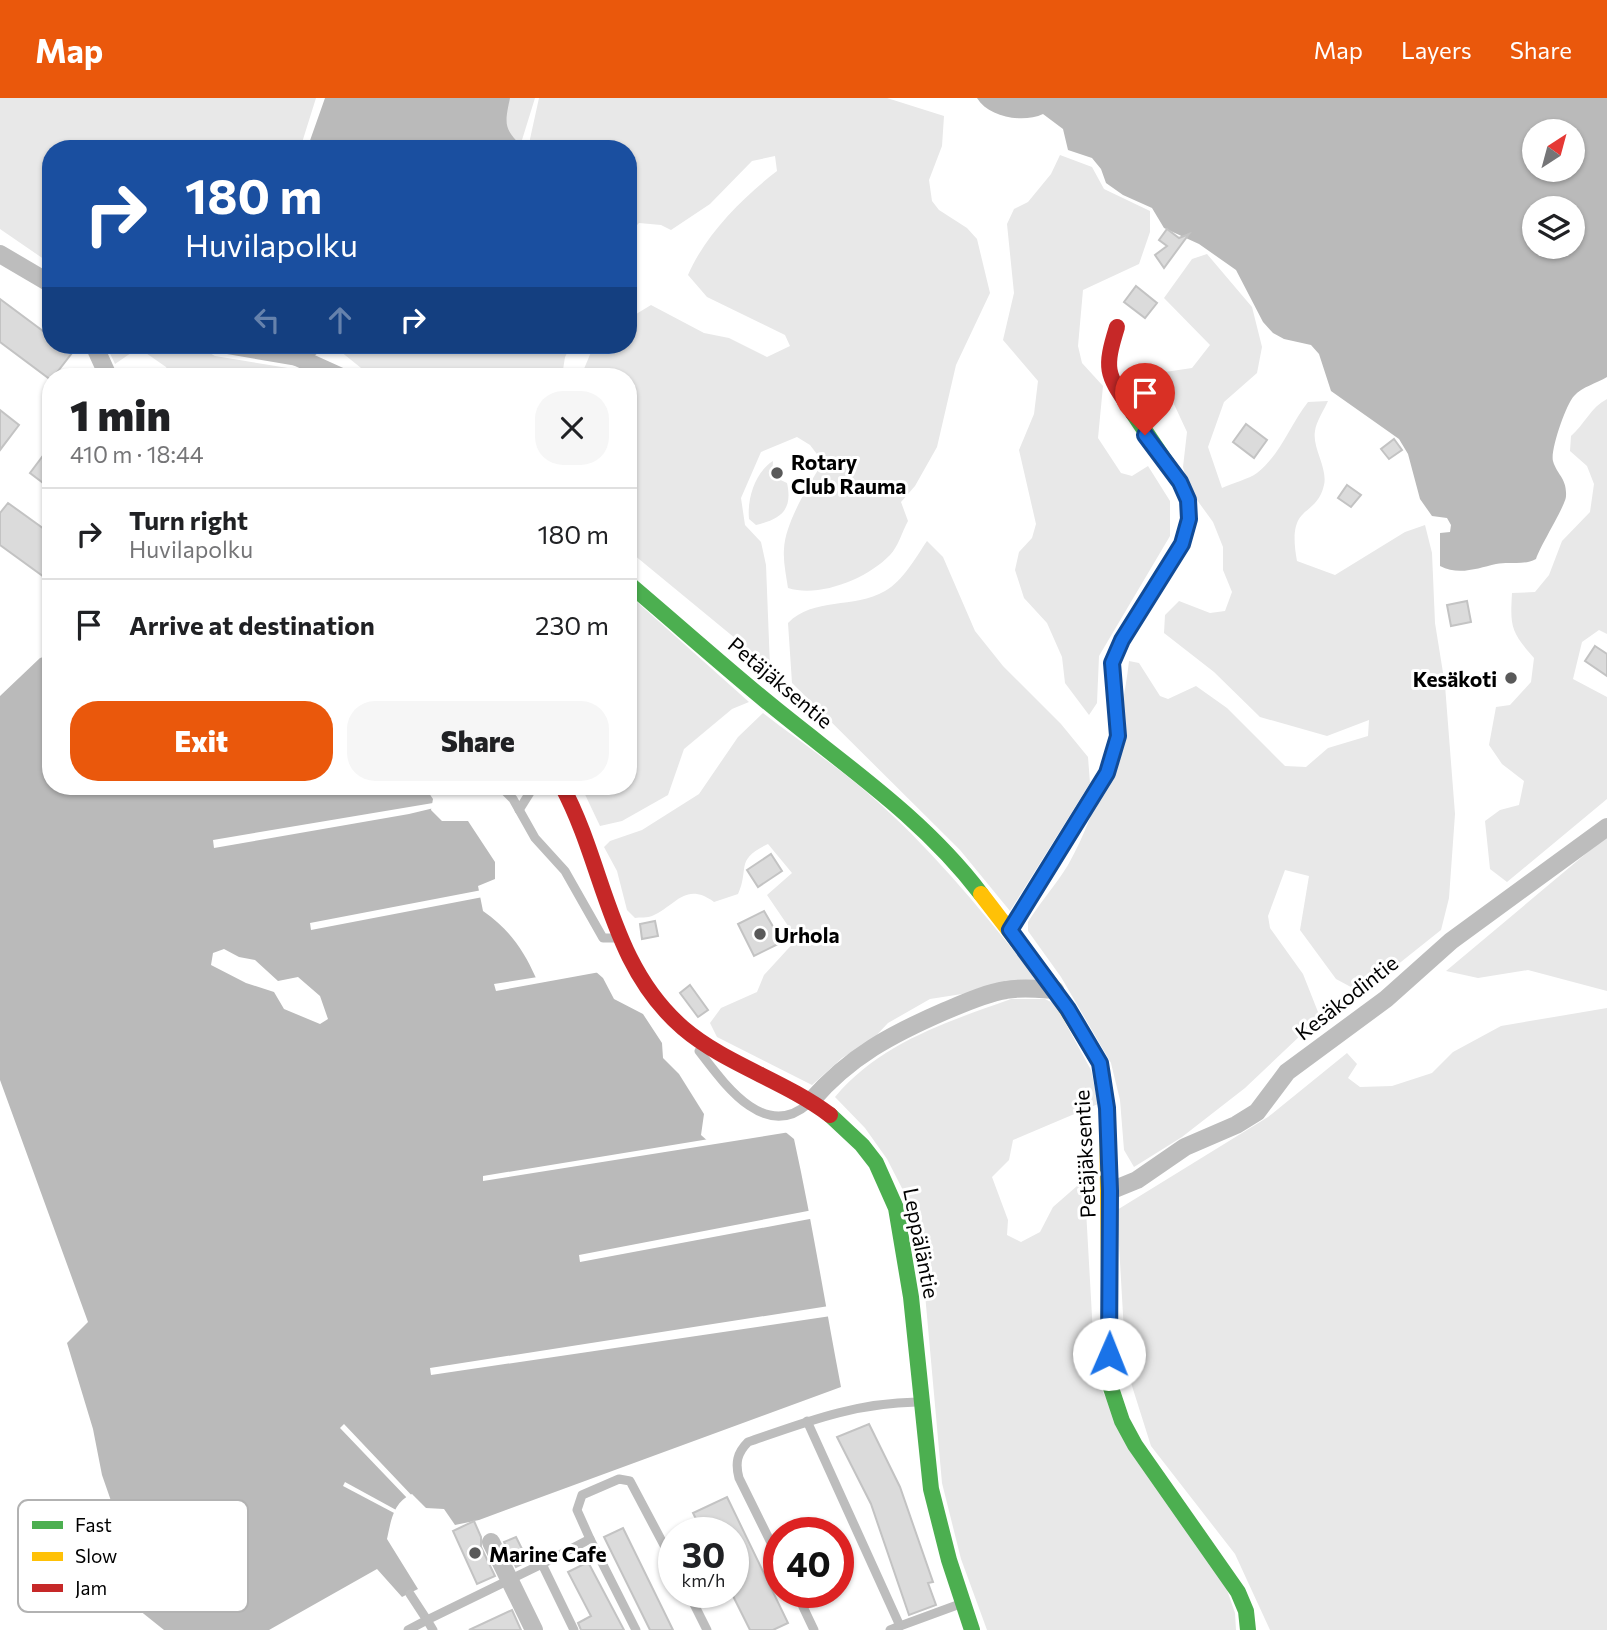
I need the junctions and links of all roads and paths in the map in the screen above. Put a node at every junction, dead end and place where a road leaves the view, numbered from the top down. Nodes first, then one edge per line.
1 (0, 254) edge
2 (42, 279) edge
3 (1117, 327) dead end
4 (280, 354) edge
5 (301, 354) edge
6 (297, 357) junction
7 (321, 368) edge
8 (637, 591) edge
9 (507, 795) edge
10 (528, 795) edge
11 (566, 795) edge
12 (519, 810) junction
13 (1607, 827) edge
14 (1010, 930) junction
15 (618, 938) junction
16 (1055, 990) junction
17 (698, 1038) junction
18 (811, 1101) junction
19 (1110, 1191) junction
20 (922, 1402) junction
21 (807, 1421) junction
22 (763, 1527) edge
23 (658, 1533) edge
24 (590, 1539) junction
25 (491, 1542) dead end
26 (542, 1564) junction
27 (508, 1581) junction
28 (410, 1594) dead end
29 (962, 1603) junction
30 (696, 1608) edge
31 (804, 1608) edge
32 (428, 1620) junction
33 (895, 1628) edge
34 (408, 1630) edge
35 (433, 1630) edge
36 (534, 1630) edge
37 (574, 1630) edge
38 (636, 1630) edge
39 (707, 1630) edge
40 (814, 1630) edge
41 (972, 1630) edge
42 (1248, 1630) edge

1 - 2 street
3 - 14 street
4 - 6 street
5 - 6 street
6 - 7 street
8 - 14 street, Petäjäksentie
9 - 12 lane
10 - 12 lane
11 - 15 street, Leppäläntie
12 - 15 lane
13 - 19 street, Kesäkodintie
14 - 16 street, Petäjäksentie
15 - 17 street, Leppäläntie
16 - 18 street
16 - 19 street, Petäjäksentie
17 - 18 street, Leppäläntie
17 - 18 lane
18 - 20 street, Leppäläntie
19 - 42 street, Petäjäksentie
20 - 21 lane
20 - 29 street, Leppäläntie
21 - 22 lane
21 - 33 lane
23 - 24 lane
24 - 26 lane
24 - 38 lane
25 - 27 street
26 - 27 lane
26 - 37 lane
27 - 32 lane
27 - 36 street
28 - 32 lane
29 - 33 lane
29 - 41 street, Leppäläntie
30 - 39 lane
31 - 40 lane
32 - 34 lane
32 - 35 lane

